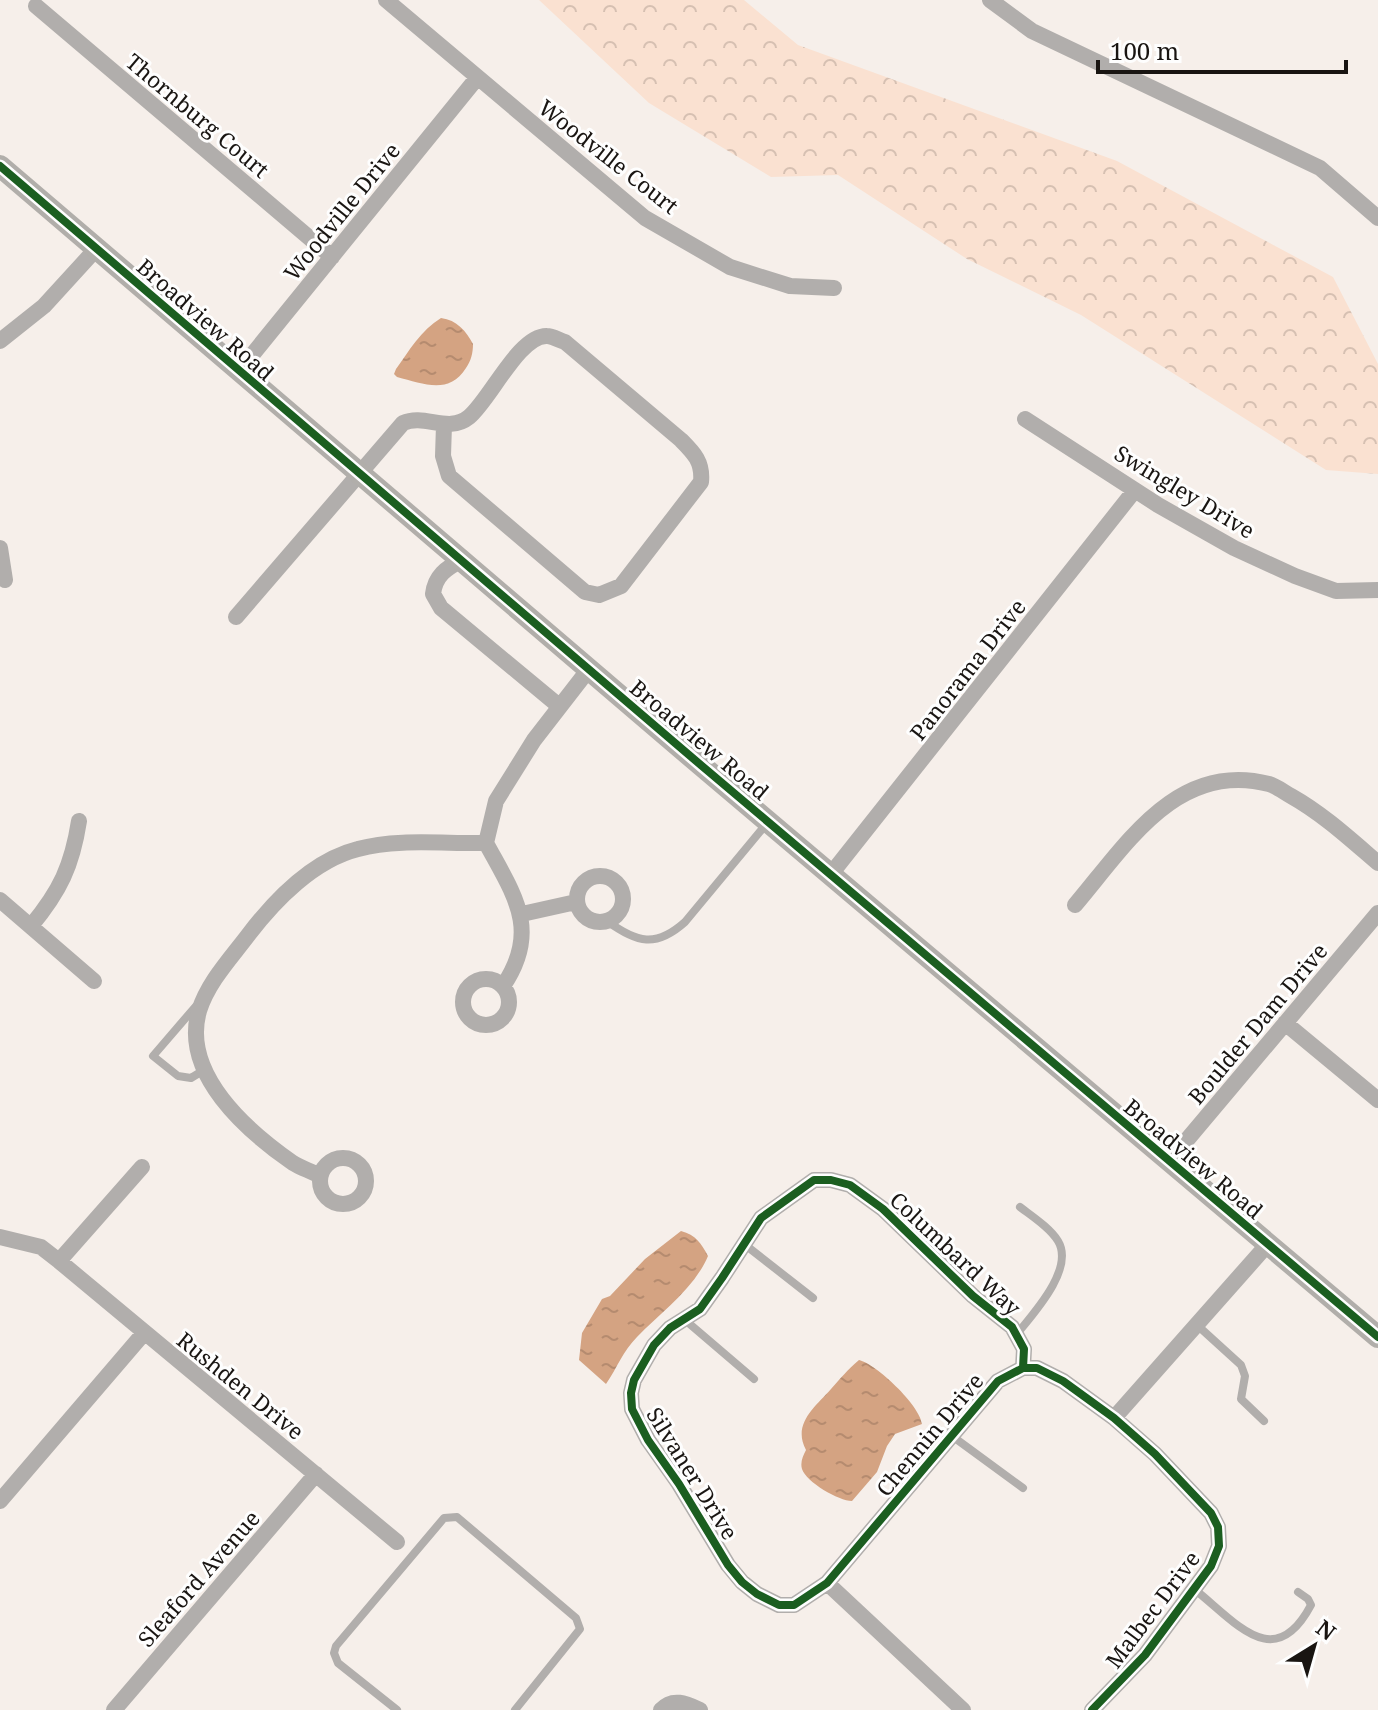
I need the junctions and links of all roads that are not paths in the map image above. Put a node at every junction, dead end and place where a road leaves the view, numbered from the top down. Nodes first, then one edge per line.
1 (386, 0) edge
2 (990, 0) edge
3 (36, 6) dead end
4 (477, 78) junction
5 (0, 166) edge
6 (1378, 218) edge
7 (96, 249) junction
8 (332, 257) junction
9 (834, 288) dead end
10 (0, 341) edge
11 (239, 371) junction
12 (1025, 419) dead end
13 (444, 425) junction
14 (359, 474) junction
15 (1135, 490) junction
16 (0, 548) edge
17 (462, 560) junction
18 (5, 580) dead end
19 (1378, 590) edge
20 (236, 617) dead end
21 (589, 669) junction
22 (559, 706) junction
23 (79, 821) dead end
24 (768, 821) junction
25 (486, 843) junction
26 (1378, 863) edge
27 (831, 874) junction
28 (0, 900) edge
29 (576, 902) junction
30 (1075, 905) dead end
31 (1378, 913) edge
32 (522, 914) junction
33 (607, 921) junction
34 (31, 926) junction
35 (94, 981) dead end
36 (503, 986) dead end
37 (205, 996) junction
38 (1285, 1023) junction
39 (204, 1070) junction
40 (1378, 1100) edge
41 (1170, 1160) junction
42 (142, 1167) dead end
43 (320, 1176) dead end
44 (795, 1191) joint
45 (1020, 1207) dead end
46 (0, 1237) edge
47 (744, 1244) junction
48 (1268, 1244) junction
49 (59, 1261) junction
50 (813, 1298) dead end
51 (684, 1319) junction
52 (1196, 1325) junction
53 (144, 1333) junction
54 (1016, 1335) junction
55 (1378, 1337) edge
56 (1023, 1368) junction
57 (754, 1379) dead end
58 (1114, 1418) junction
59 (1264, 1421) dead end
60 (951, 1436) junction
61 (316, 1474) junction
62 (1023, 1488) dead end
63 (0, 1501) edge
64 (397, 1542) dead end
65 (827, 1583) junction
66 (1194, 1589) junction
67 (1298, 1592) dead end
68 (794, 1605) joint
69 (693, 1707) edge
70 (114, 1710) edge
71 (397, 1710) edge
72 (515, 1710) edge
73 (661, 1710) edge
74 (963, 1710) edge
75 (1092, 1710) edge

1 - 4 street, Woodville Court
2 - 6 street
3 - 8 street, Thornburg Court
4 - 8 street, Woodville Drive
4 - 9 street, Woodville Court
5 - 7 street, Broadview Road
7 - 10 street
7 - 11 street, Broadview Road
8 - 11 street, Woodville Drive
11 - 14 street, Broadview Road
12 - 15 street, Swingley Drive
13 - 13 street
13 - 14 street
14 - 17 street, Broadview Road
14 - 20 street
15 - 19 street, Swingley Drive
15 - 27 street, Panorama Drive
16 - 18 street
17 - 21 street, Broadview Road
17 - 22 street
21 - 22 street
21 - 24 street, Broadview Road
22 - 25 street
23 - 34 street
24 - 27 street, Broadview Road
24 - 33 lane
25 - 32 street
25 - 37 street
26 - 30 street
27 - 41 street, Broadview Road
28 - 34 street
29 - 32 street
29 - 33 street
29 - 33 street
31 - 38 street, Boulder Dam Drive
32 - 36 street
34 - 35 street
37 - 39 street
37 - 39 lane
38 - 40 street
38 - 41 street, Boulder Dam Drive
39 - 43 street
41 - 48 street, Broadview Road
42 - 49 street
44 - 47 street, Silvaner Drive
44 - 54 street, Columbard Way
45 - 54 lane
46 - 49 street, Rushden Drive
47 - 50 lane
47 - 51 street, Silvaner Drive
48 - 52 street
48 - 55 street, Broadview Road
49 - 53 street, Rushden Drive
51 - 57 lane
51 - 68 street, Silvaner Drive
52 - 58 street
52 - 59 lane
53 - 61 street, Rushden Drive
53 - 63 street
54 - 56 street, Columbard Way
56 - 58 street
56 - 60 street, Chennin Drive
58 - 66 street, Malbec Drive
60 - 62 lane
60 - 65 street, Chennin Drive
61 - 64 street, Rushden Drive
61 - 70 street, Sleaford Avenue
65 - 68 street, Chennin Drive
65 - 74 street
66 - 67 lane
66 - 75 street, Malbec Drive
69 - 73 street
71 - 72 lane

